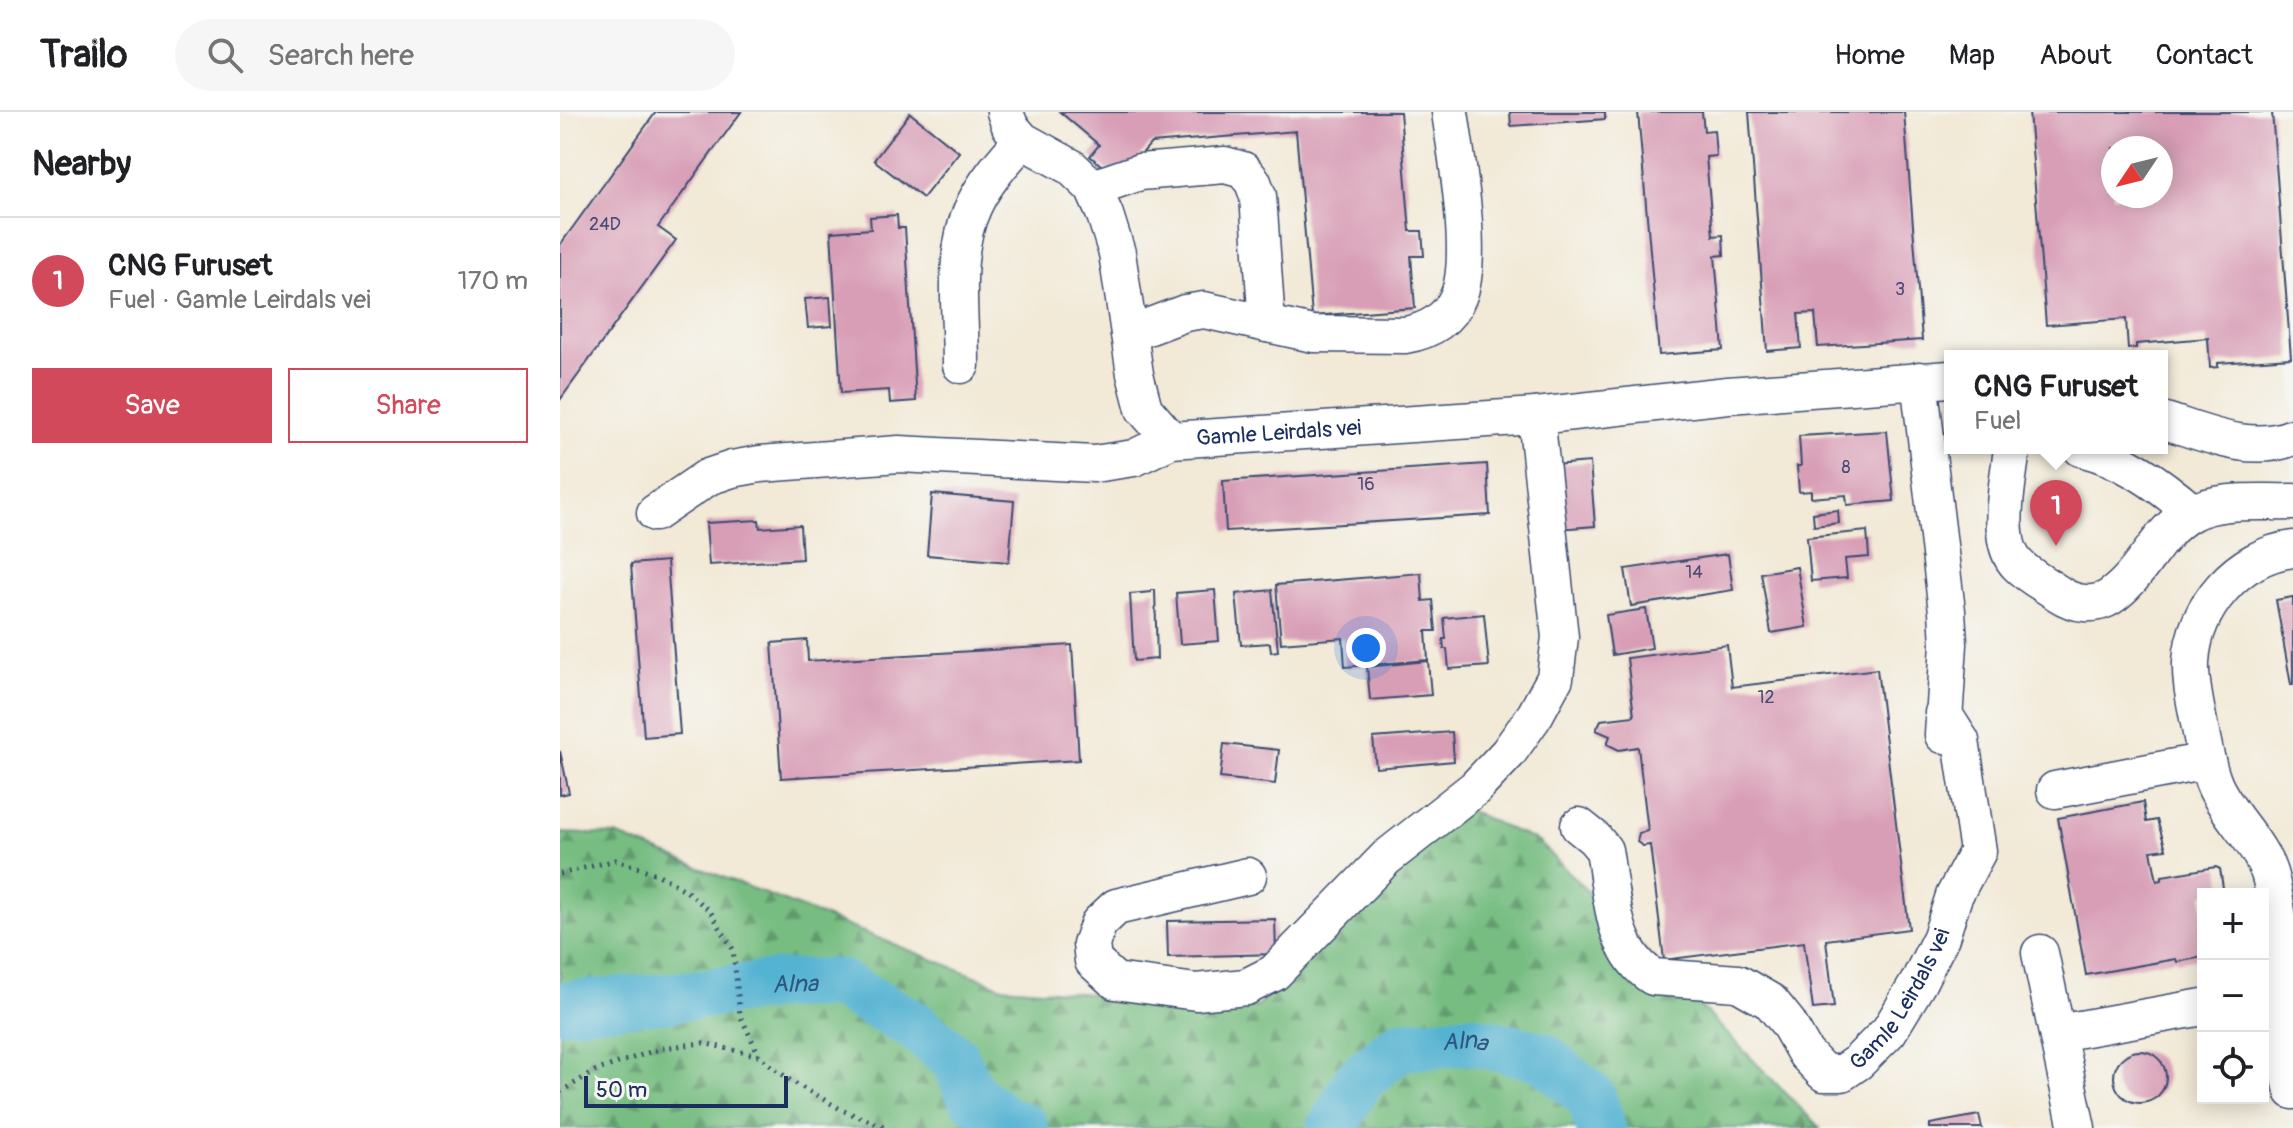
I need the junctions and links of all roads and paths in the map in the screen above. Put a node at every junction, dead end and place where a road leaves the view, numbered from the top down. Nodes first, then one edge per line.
1 (1450, 112) edge
2 (1014, 126) edge
3 (1093, 188) junction
4 (1267, 324) junction
5 (1129, 334) junction
6 (961, 365) dead end
7 (1935, 379) edge
8 (1536, 416) junction
9 (2168, 422) edge
10 (2293, 437) edge
11 (1171, 440) junction
12 (2011, 454) edge
13 (2097, 454) edge
14 (2293, 502) edge
15 (2192, 512) junction
16 (655, 513) dead end
17 (2293, 549) edge
18 (2207, 761) junction
19 (2055, 790) dead end
20 (1579, 826) dead end
21 (560, 874) edge
22 (1248, 876) dead end
23 (2040, 953) dead end
24 (2273, 995) edge
25 (2197, 1008) edge
26 (2058, 1033) junction
27 (759, 1056) junction
28 (2293, 1091) edge
29 (560, 1092) edge
30 (888, 1128) edge
31 (2077, 1128) edge

1 - 4 street
2 - 3 street
2 - 6 street
3 - 4 street
3 - 5 street
4 - 5 street
5 - 11 street
7 - 8 street, Gamle Leirdals vei
7 - 20 street, Gamle Leirdals vei
8 - 11 street, Gamle Leirdals vei
8 - 22 street
9 - 10 street
11 - 16 street, Gamle Leirdals vei
12 - 15 street
13 - 15 street
14 - 15 street
17 - 18 street
18 - 19 street
18 - 24 street
21 - 27 path
23 - 26 street
24 - 28 street
25 - 26 street
26 - 31 street
27 - 29 path
27 - 30 path

